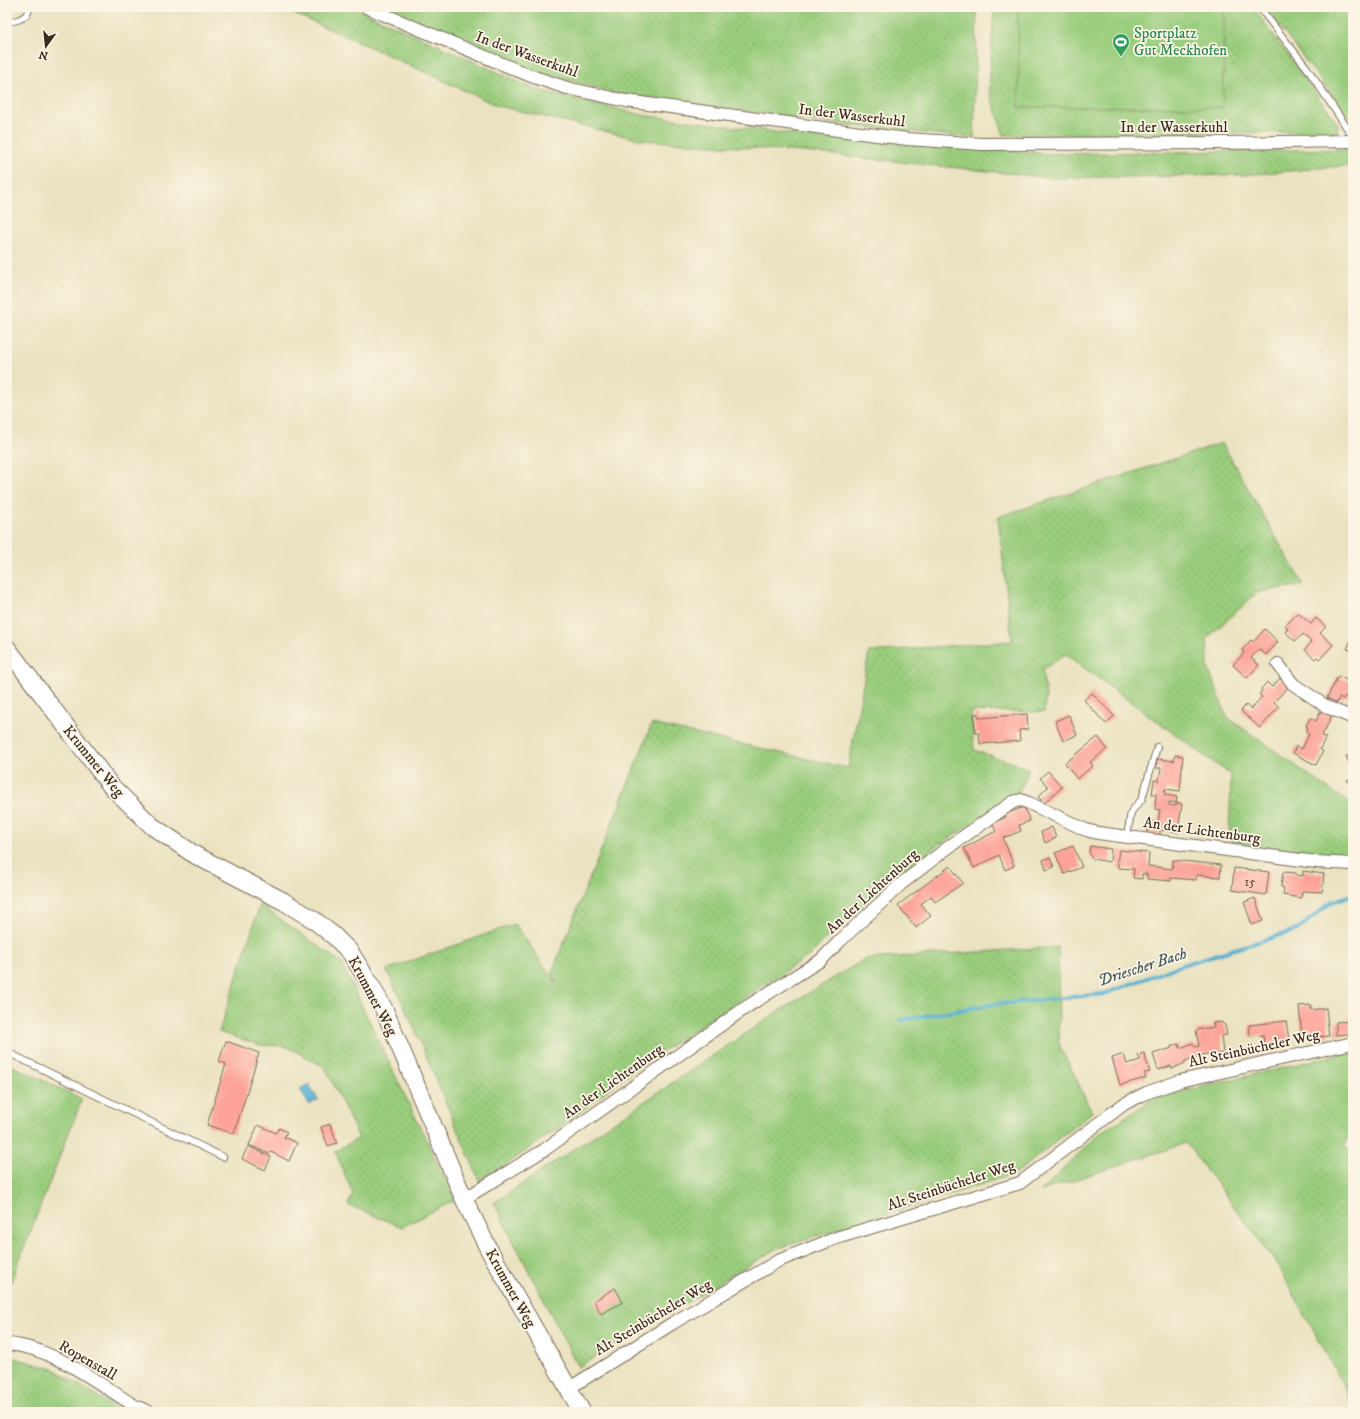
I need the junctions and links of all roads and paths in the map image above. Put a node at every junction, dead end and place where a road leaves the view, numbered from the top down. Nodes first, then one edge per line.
1 (29, 7) edge
2 (366, 7) edge
3 (1259, 7) edge
4 (7, 22) edge
5 (1353, 136) edge
6 (1353, 141) edge
7 (7, 648) edge
8 (1278, 664) dead end
9 (1353, 718) edge
10 (1157, 747) dead end
11 (1127, 836) junction
12 (1353, 864) edge
13 (1353, 1043) edge
14 (7, 1052) edge
15 (223, 1157) dead end
16 (464, 1199) junction
17 (7, 1344) edge
18 (568, 1389) junction
19 (149, 1412) edge
20 (582, 1412) edge

1 - 4 lane
2 - 6 street, In der Wasserkuhl
3 - 5 lane
7 - 16 main road, Krummer Weg
8 - 9 street
10 - 11 lane
11 - 12 street, An der Lichtenburg
11 - 16 street, An der Lichtenburg
13 - 18 street, Alt Steinbücheler Weg
14 - 15 lane
16 - 18 main road, Krummer Weg
17 - 19 street, Ropenstall
18 - 20 main road, Krummer Weg

